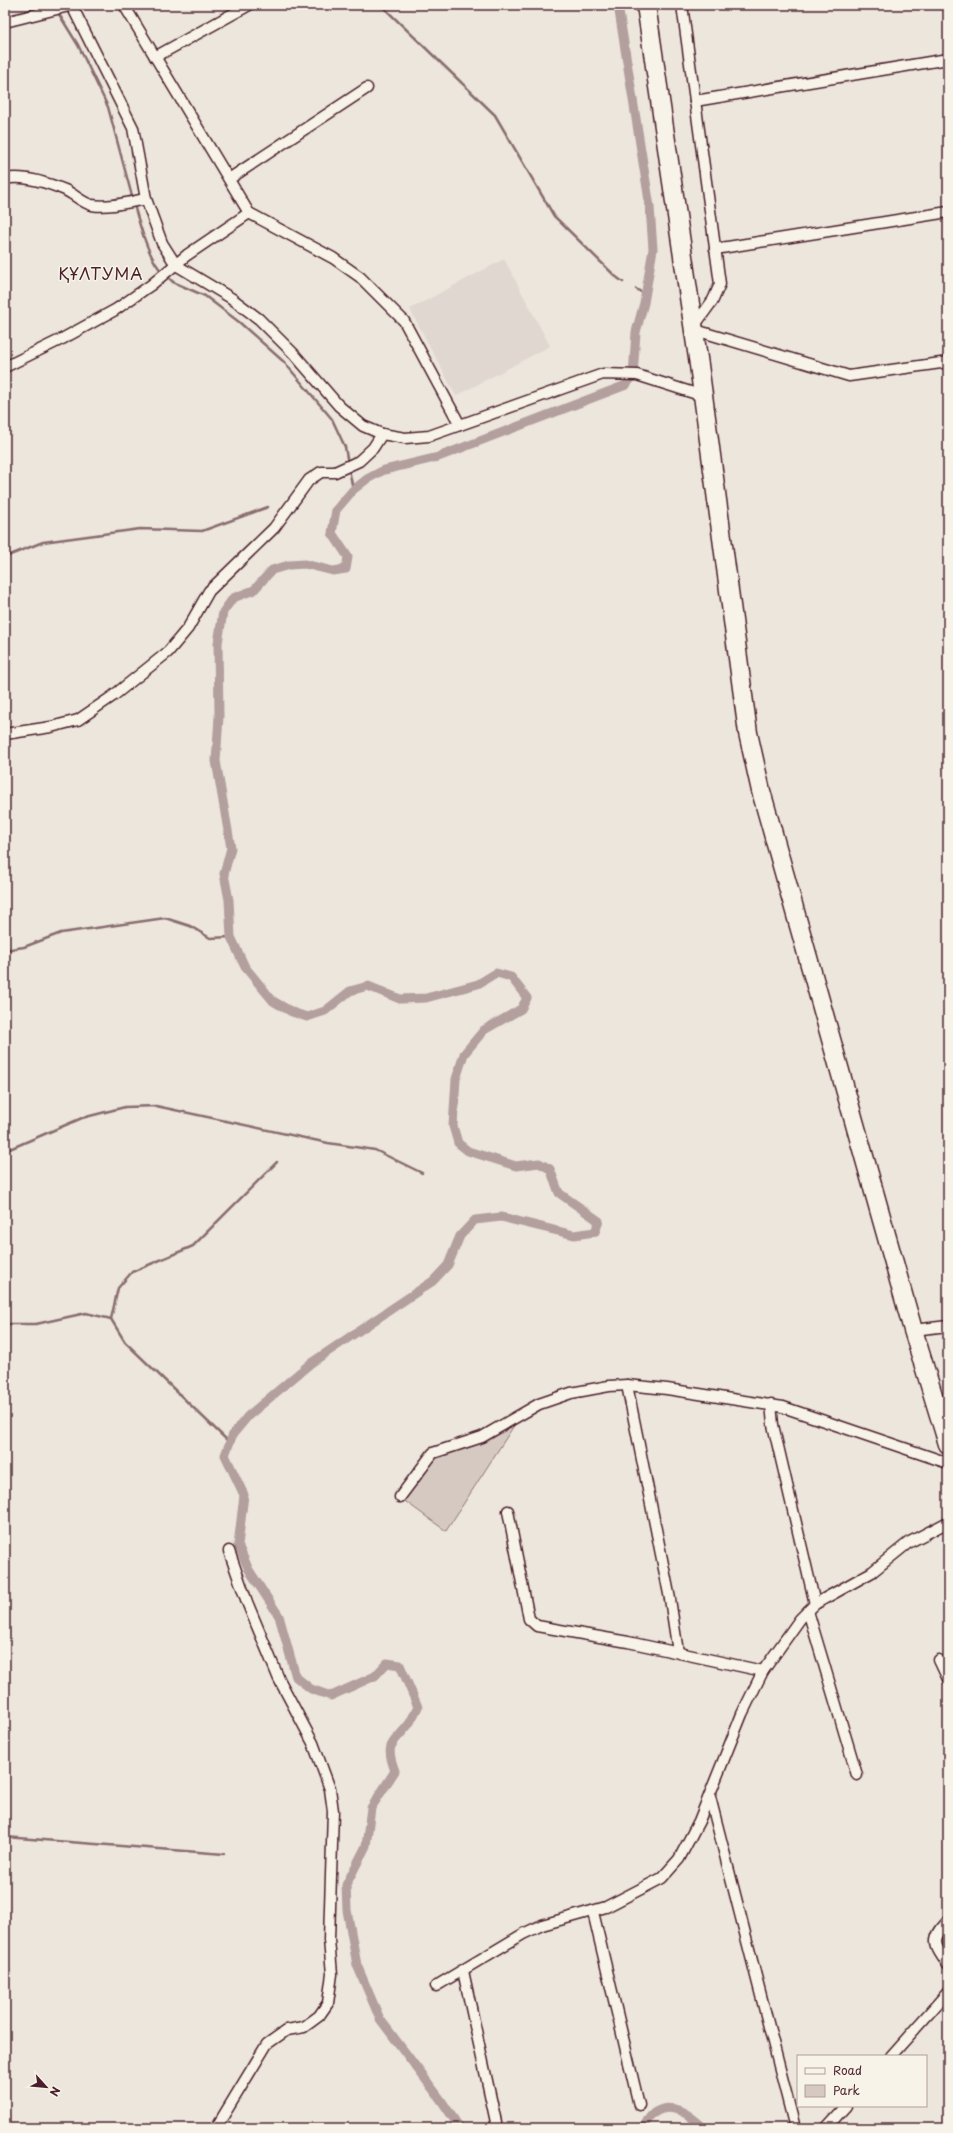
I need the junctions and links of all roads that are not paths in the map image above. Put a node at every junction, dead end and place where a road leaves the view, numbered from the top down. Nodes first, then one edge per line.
1 (124, 5) edge
2 (249, 5) edge
3 (646, 5) edge
4 (682, 5) edge
5 (73, 6) edge
6 (5, 22) edge
7 (155, 57) junction
8 (948, 59) edge
9 (367, 88) dead end
10 (695, 101) junction
11 (5, 179) edge
12 (229, 179) junction
13 (146, 199) junction
14 (948, 212) edge
15 (249, 213) junction
16 (715, 249) junction
17 (176, 265) junction
18 (692, 329) junction
19 (948, 362) edge
20 (5, 367) edge
21 (703, 396) junction
22 (460, 425) junction
23 (382, 434) junction
24 (5, 734) edge
25 (948, 1326) edge
26 (913, 1330) junction
27 (627, 1385) junction
28 (771, 1404) junction
29 (948, 1444) edge
30 (948, 1463) edge
31 (400, 1497) dead end
32 (508, 1511) dead end
33 (948, 1522) edge
34 (229, 1550) dead end
35 (812, 1607) junction
36 (678, 1652) junction
37 (939, 1660) dead end
38 (763, 1671) junction
39 (948, 1679) edge
40 (857, 1775) dead end
41 (710, 1797) junction
42 (593, 1912) junction
43 (948, 1921) edge
44 (948, 1965) edge
45 (463, 1971) junction
46 (436, 1986) dead end
47 (948, 1992) edge
48 (892, 2055) edge
49 (639, 2105) dead end
50 (845, 2107) edge
51 (496, 2122) dead end
52 (216, 2128) edge
53 (795, 2128) edge
54 (826, 2128) edge

1 - 7 street
2 - 7 street
3 - 18 highway
4 - 10 street
5 - 6 street
5 - 13 street
7 - 12 street
8 - 10 street
9 - 12 street
10 - 16 street
11 - 13 street
12 - 15 street
13 - 17 street
14 - 16 street
15 - 17 street
15 - 22 street
16 - 18 street
17 - 20 street
17 - 23 street
18 - 19 street
18 - 21 highway
21 - 22 street
21 - 26 highway
22 - 23 street
23 - 24 street
25 - 26 street
26 - 29 highway
27 - 28 street
27 - 31 street
27 - 36 street
28 - 30 street
28 - 35 street
32 - 36 street
33 - 35 street
34 - 52 street
35 - 38 street
35 - 40 street
36 - 38 street
37 - 39 street
38 - 41 street
41 - 42 street
41 - 53 street
42 - 45 street
42 - 49 street
43 - 44 street
45 - 46 street
45 - 51 street
47 - 48 street
50 - 54 street

